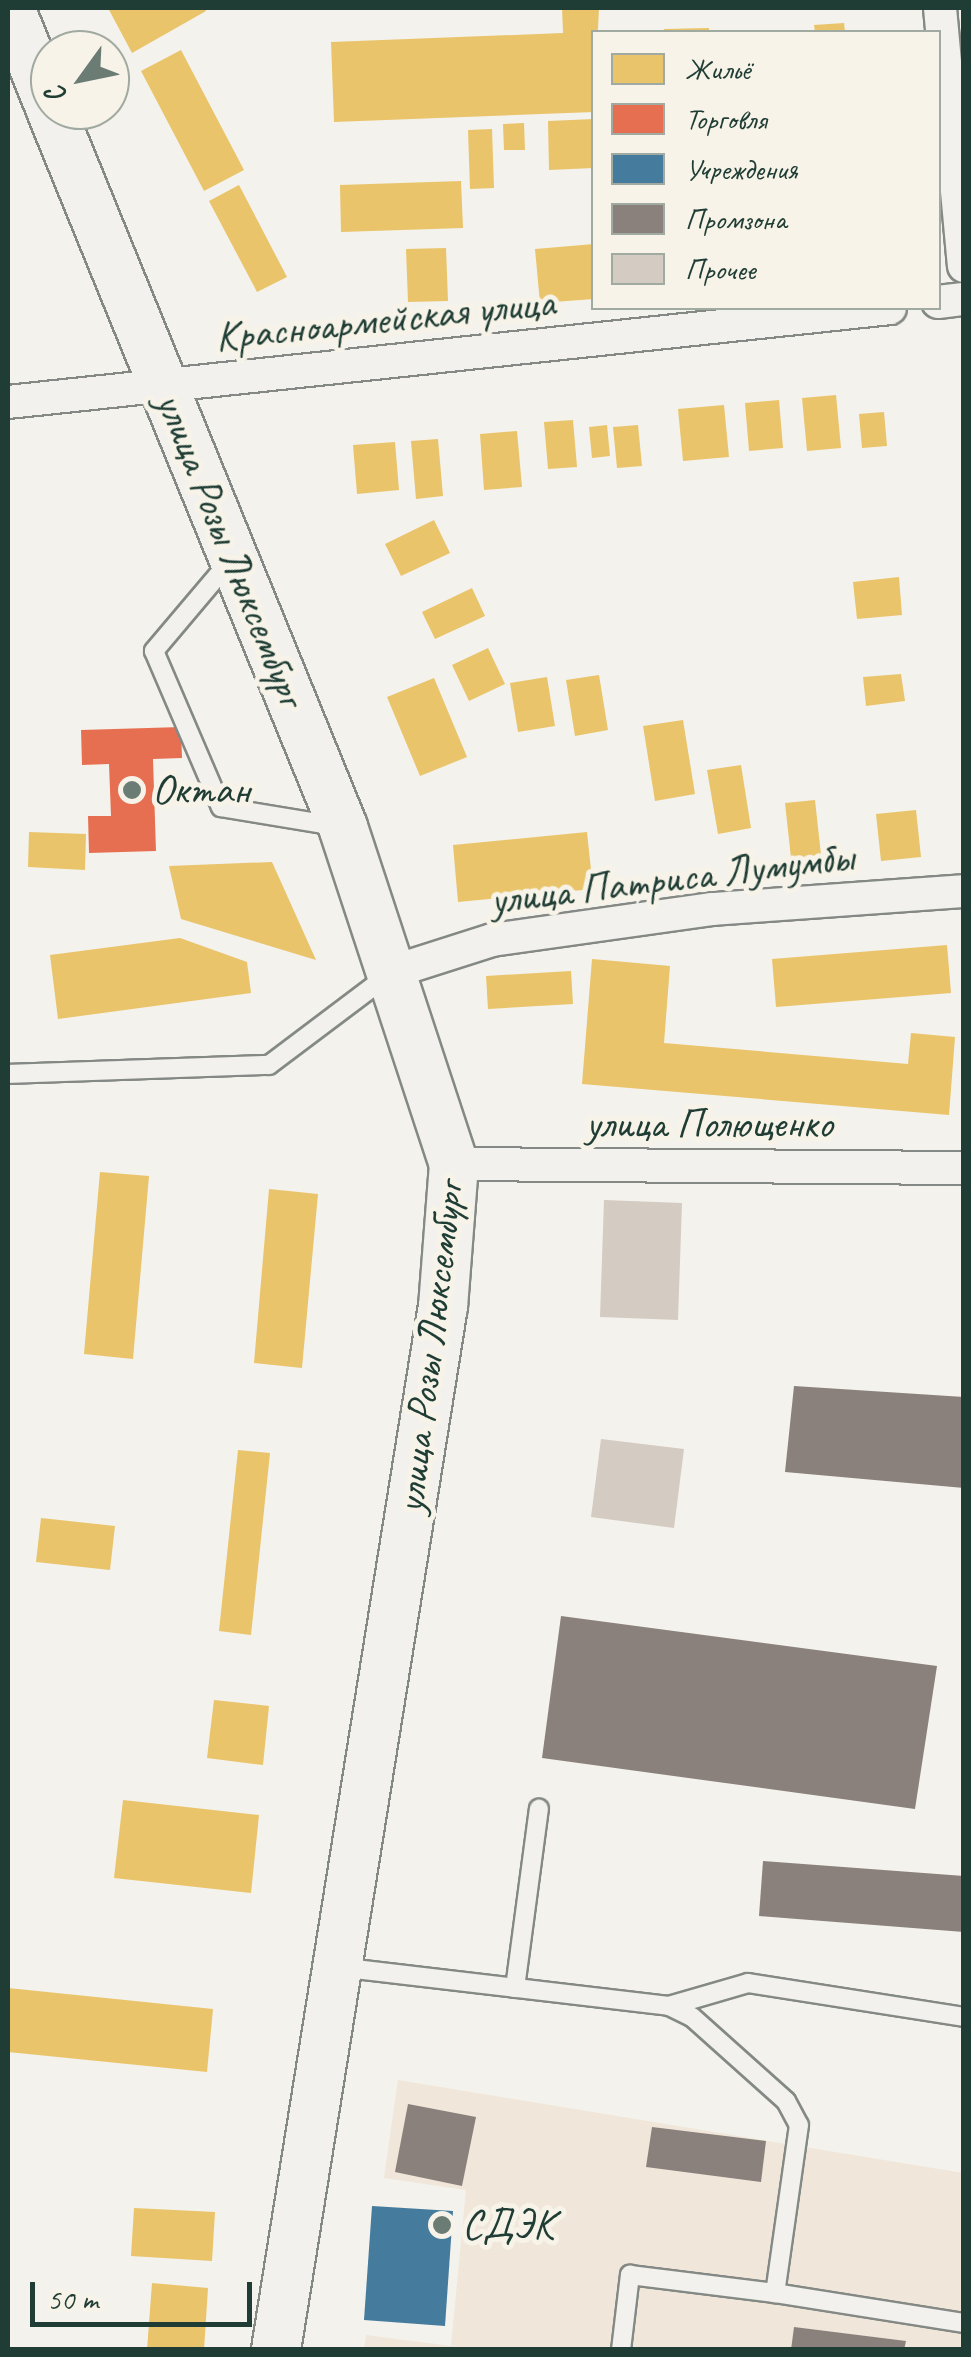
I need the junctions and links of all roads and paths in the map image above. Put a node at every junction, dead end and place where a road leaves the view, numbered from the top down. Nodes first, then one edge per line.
1 (10, 8) edge
2 (940, 8) edge
3 (30, 57) edge
4 (60, 130) edge
5 (964, 266) edge
6 (872, 310) edge
7 (163, 387) junction
8 (8, 402) edge
9 (234, 556) junction
10 (343, 827) junction
11 (964, 891) edge
12 (395, 971) junction
13 (8, 1074) edge
14 (454, 1164) junction
15 (964, 1168) edge
16 (538, 1809) dead end
17 (337, 1967) junction
18 (515, 1988) junction
19 (669, 2006) junction
20 (964, 2017) edge
21 (775, 2293) junction
22 (964, 2323) edge
23 (276, 2350) edge
24 (622, 2350) edge

1 - 3 main road, улица Розы Люксембург
2 - 5 street
4 - 7 main road, улица Розы Люксембург
6 - 7 street, Красноармейская улица
7 - 8 street, Красноармейская улица
7 - 9 main road, улица Розы Люксембург
9 - 10 main road, улица Розы Люксембург
9 - 10 lane
10 - 12 main road, улица Розы Люксембург
11 - 12 street, улица Патриса Лумумбы
12 - 13 lane
12 - 14 main road, улица Розы Люксембург
14 - 15 street, улица Полющенко
14 - 17 main road, улица Розы Люксембург
16 - 18 lane
17 - 18 lane
17 - 23 main road, улица Розы Люксембург
18 - 19 lane
19 - 20 lane
19 - 21 lane
21 - 22 lane
21 - 24 lane

